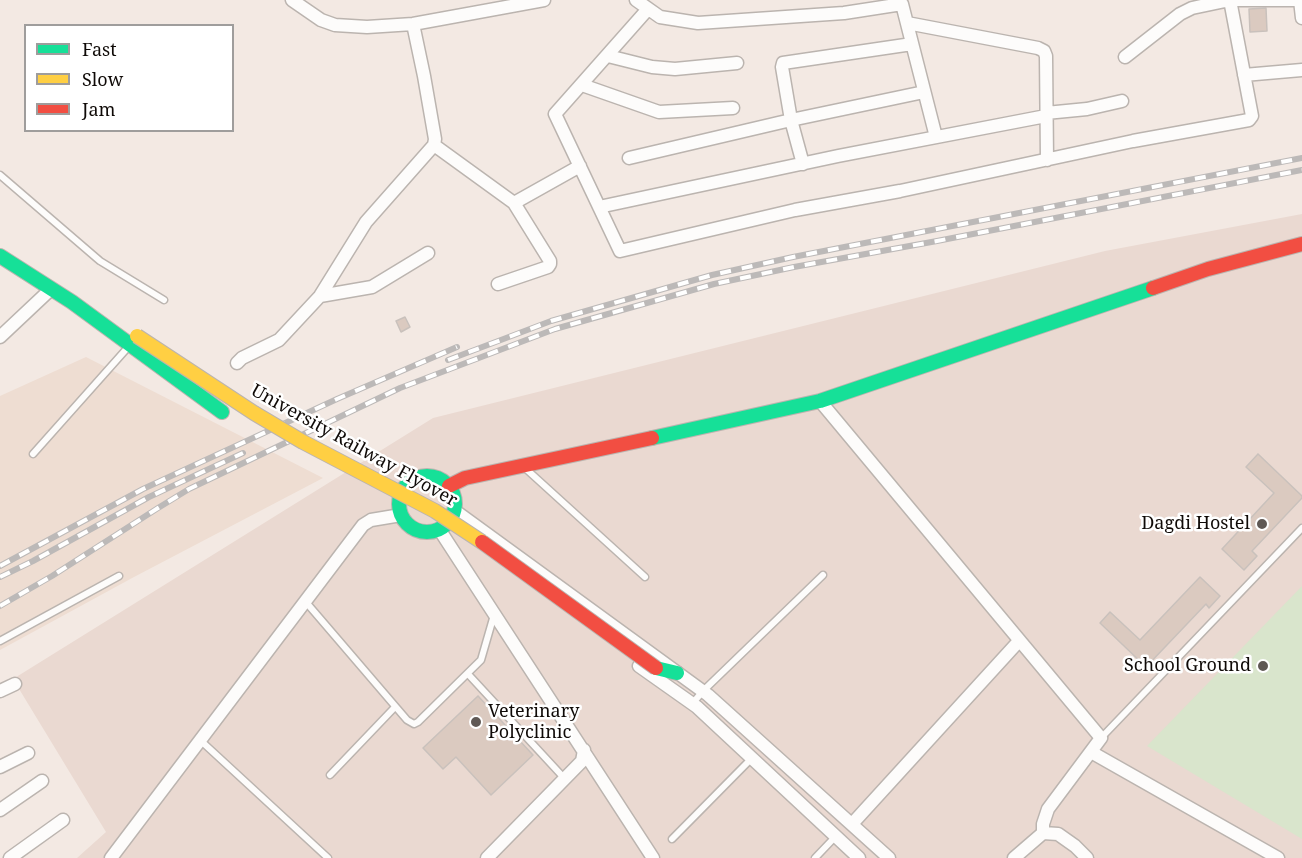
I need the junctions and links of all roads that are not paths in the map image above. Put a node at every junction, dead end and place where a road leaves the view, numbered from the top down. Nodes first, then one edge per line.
1 (292, 0) edge
2 (1230, 0) edge
3 (1300, 0) edge
4 (537, 1) edge
5 (643, 3) edge
6 (1302, 18) edge
7 (907, 23) junction
8 (413, 24) junction
9 (912, 44) junction
10 (608, 56) junction
11 (1125, 57) dead end
12 (737, 63) dead end
13 (1302, 70) edge
14 (1244, 75) junction
15 (582, 86) junction
16 (924, 92) junction
17 (1122, 101) dead end
18 (733, 108) dead end
19 (1046, 114) junction
20 (791, 120) junction
21 (936, 137) junction
22 (434, 145) junction
23 (629, 158) dead end
24 (1047, 160) junction
25 (803, 164) junction
26 (580, 166) junction
27 (0, 175) edge
28 (514, 203) junction
29 (599, 207) junction
30 (0, 243) edge
31 (1302, 244) edge
32 (428, 253) dead end
33 (0, 255) edge
34 (498, 284) dead end
35 (51, 289) junction
36 (320, 296) junction
37 (164, 300) dead end
38 (0, 337) edge
39 (130, 344) junction
40 (237, 363) dead end
41 (820, 401) junction
42 (222, 412) dead end
43 (33, 454) dead end
44 (522, 465) junction
45 (449, 486) junction
46 (454, 510) junction
47 (401, 515) junction
48 (442, 527) junction
49 (1302, 528) edge
50 (823, 574) dead end
51 (119, 576) dead end
52 (645, 577) dead end
53 (304, 600) junction
54 (494, 613) junction
55 (0, 641) edge
56 (1019, 641) junction
57 (656, 668) junction
58 (677, 673) junction
59 (468, 674) junction
60 (15, 684) dead end
61 (668, 687) junction
62 (703, 691) junction
63 (0, 692) edge
64 (692, 704) junction
65 (395, 706) junction
66 (1101, 738) junction
67 (200, 740) junction
68 (584, 750) junction
69 (1092, 752) junction
70 (28, 753) dead end
71 (752, 758) junction
72 (0, 767) edge
73 (330, 775) dead end
74 (565, 779) junction
75 (42, 781) dead end
76 (0, 810) edge
77 (63, 820) dead end
78 (852, 824) junction
79 (1043, 833) junction
80 (836, 836) junction
81 (672, 839) dead end
82 (10, 858) edge
83 (111, 858) edge
84 (328, 858) edge
85 (487, 858) edge
86 (653, 858) edge
87 (815, 858) edge
88 (859, 858) edge
89 (889, 858) edge
90 (1014, 858) edge
91 (1088, 858) edge
92 (1278, 858) edge

1 - 8 street
2 - 3 street
2 - 11 street
2 - 14 street
3 - 6 street
4 - 8 street
5 - 7 street
5 - 10 street
7 - 9 street
7 - 19 street
8 - 22 street
9 - 16 street
9 - 20 street
10 - 12 street
10 - 15 street
13 - 14 street
14 - 24 street
15 - 18 street
15 - 26 street
16 - 20 street
16 - 21 street
17 - 19 street
19 - 21 street
19 - 24 street
20 - 23 street
20 - 25 street
21 - 25 street
22 - 28 street
22 - 36 street
24 - 29 street
25 - 29 street
26 - 28 street
26 - 29 street
27 - 37 lane
28 - 34 street
30 - 57 main road, University Railway Flyover, bridge
31 - 41 main road
32 - 36 street
33 - 35 main road
35 - 38 street
35 - 39 main road
36 - 40 street
39 - 42 main road
39 - 43 lane
41 - 44 main road
41 - 56 street
44 - 45 main road
44 - 52 lane
45 - 46 main road
45 - 47 main road
46 - 48 main road
46 - 58 street
47 - 48 main road
47 - 53 street
48 - 54 street
48 - 61 street
49 - 66 lane
50 - 62 lane
51 - 55 lane
53 - 65 lane
53 - 67 street
54 - 59 lane
54 - 68 street
56 - 66 street
56 - 78 street
57 - 58 main road, University Railway Flyover
57 - 61 main road, University Railway Flyover
58 - 62 street
59 - 65 lane
59 - 74 lane
60 - 63 street
61 - 64 street
62 - 64 lane
62 - 78 street
64 - 71 street
65 - 73 lane
66 - 69 street
67 - 83 street
67 - 84 lane
68 - 74 street
68 - 86 street
69 - 79 street
69 - 92 street
70 - 72 street
71 - 80 street
71 - 81 lane
74 - 85 street
75 - 76 street
77 - 82 street
78 - 89 street
79 - 90 street
79 - 91 street
80 - 87 lane
80 - 88 street

